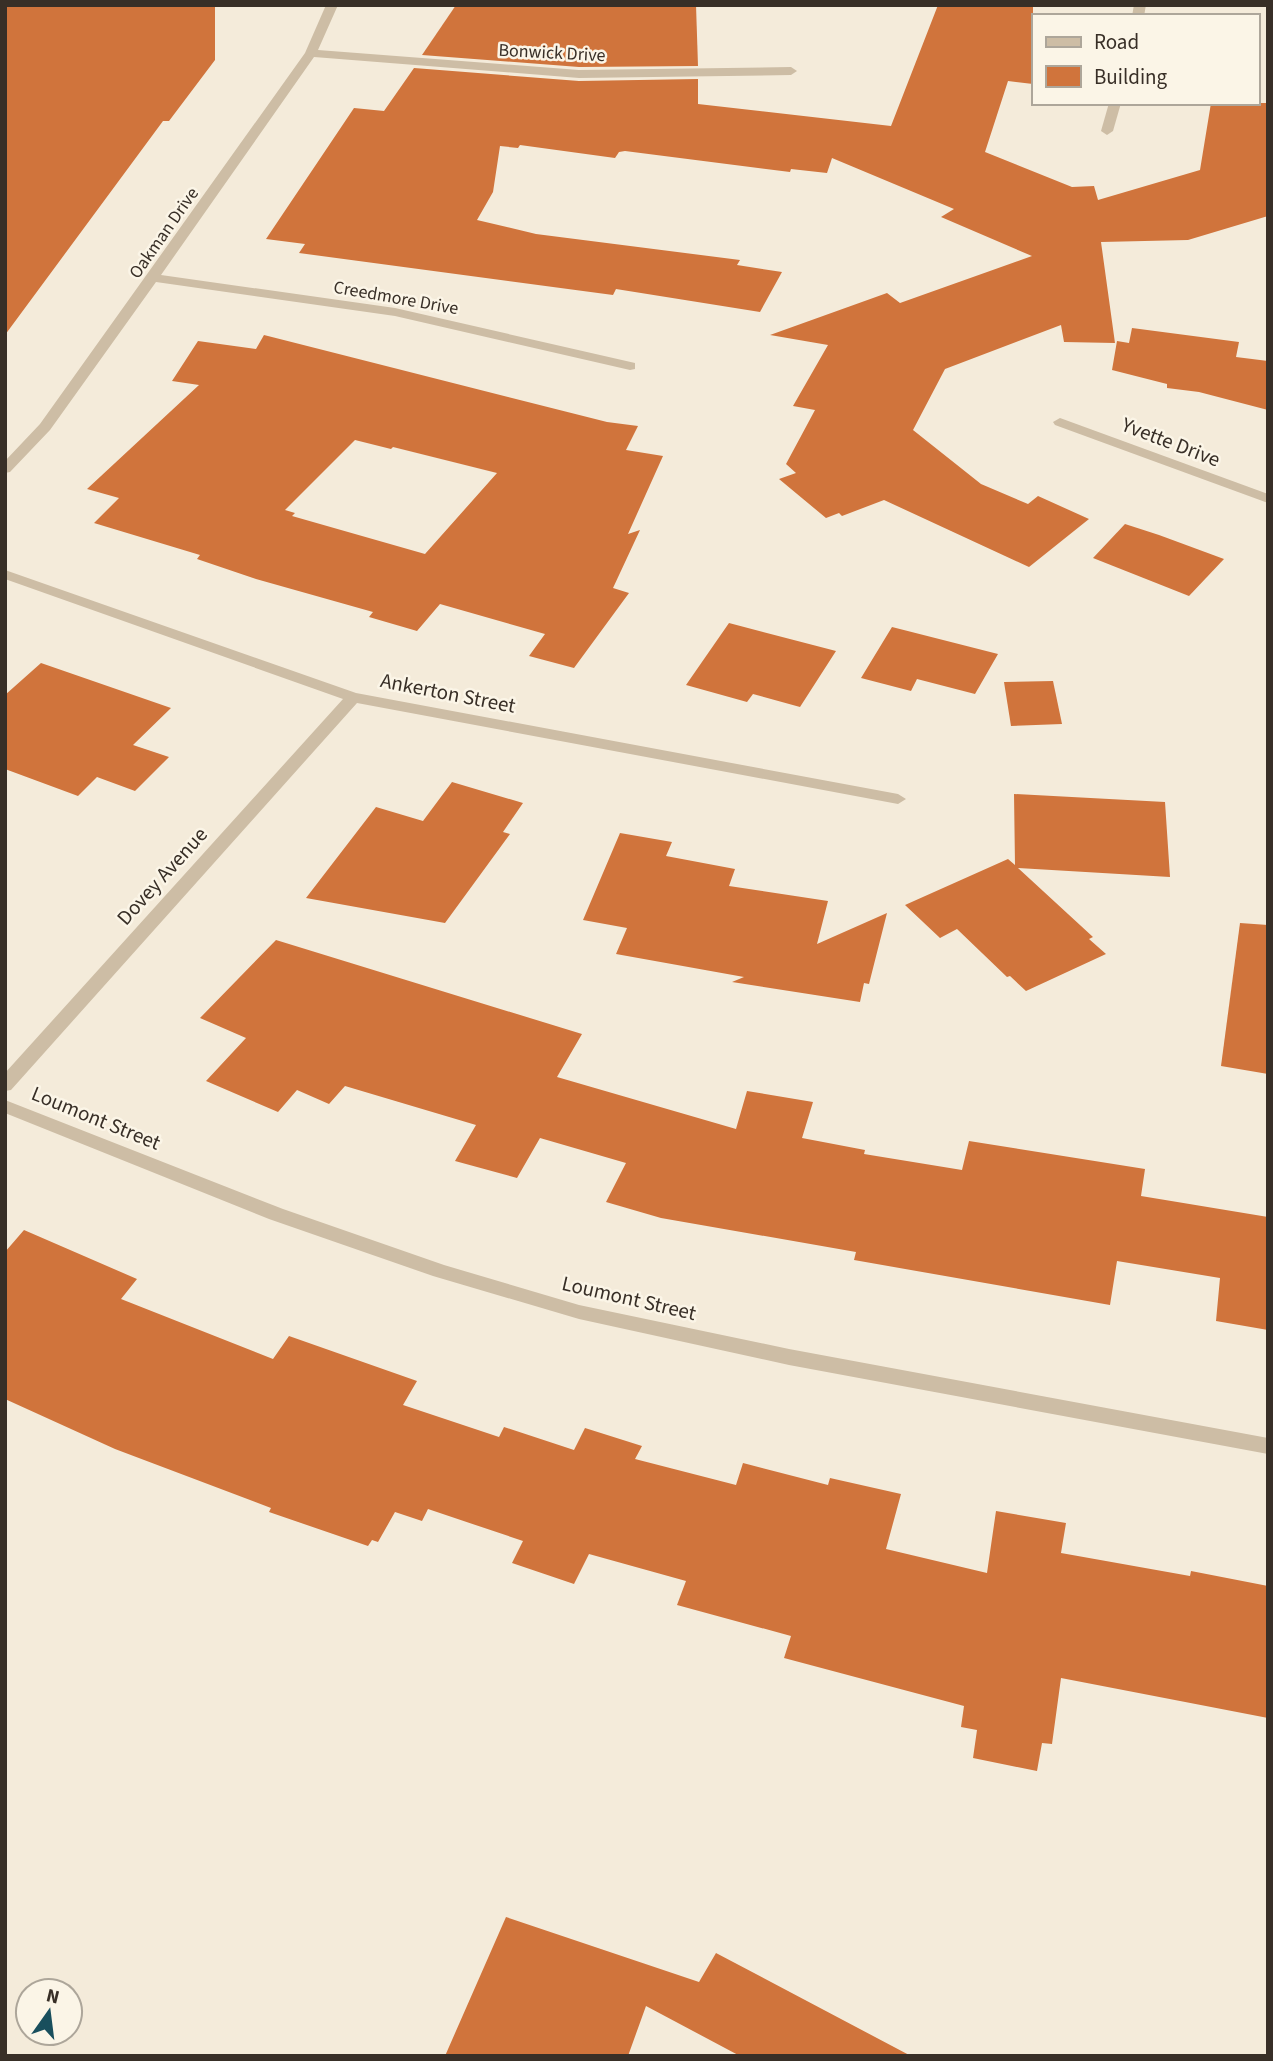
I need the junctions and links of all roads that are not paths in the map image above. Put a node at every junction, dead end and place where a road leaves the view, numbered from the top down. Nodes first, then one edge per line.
1 (332, 5) edge
2 (311, 53) junction
3 (791, 71) dead end
4 (1114, 105) edge
5 (1107, 131) dead end
6 (153, 278) junction
7 (630, 366) dead end
8 (1060, 422) dead end
9 (5, 469) edge
10 (1268, 499) edge
11 (5, 574) edge
12 (353, 697) junction
13 (898, 799) dead end
14 (5, 1085) edge
15 (5, 1106) edge
16 (1268, 1446) edge

1 - 2 street, Oakman Drive
2 - 3 street, Bonwick Drive
2 - 6 street, Oakman Drive
4 - 5 street
6 - 7 street, Creedmore Drive
6 - 9 street, Oakman Drive
8 - 10 street, Yvette Drive
11 - 12 street, Ankerton Street
12 - 13 street, Ankerton Street
12 - 14 street, Dovey Avenue
15 - 16 street, Loumont Street

